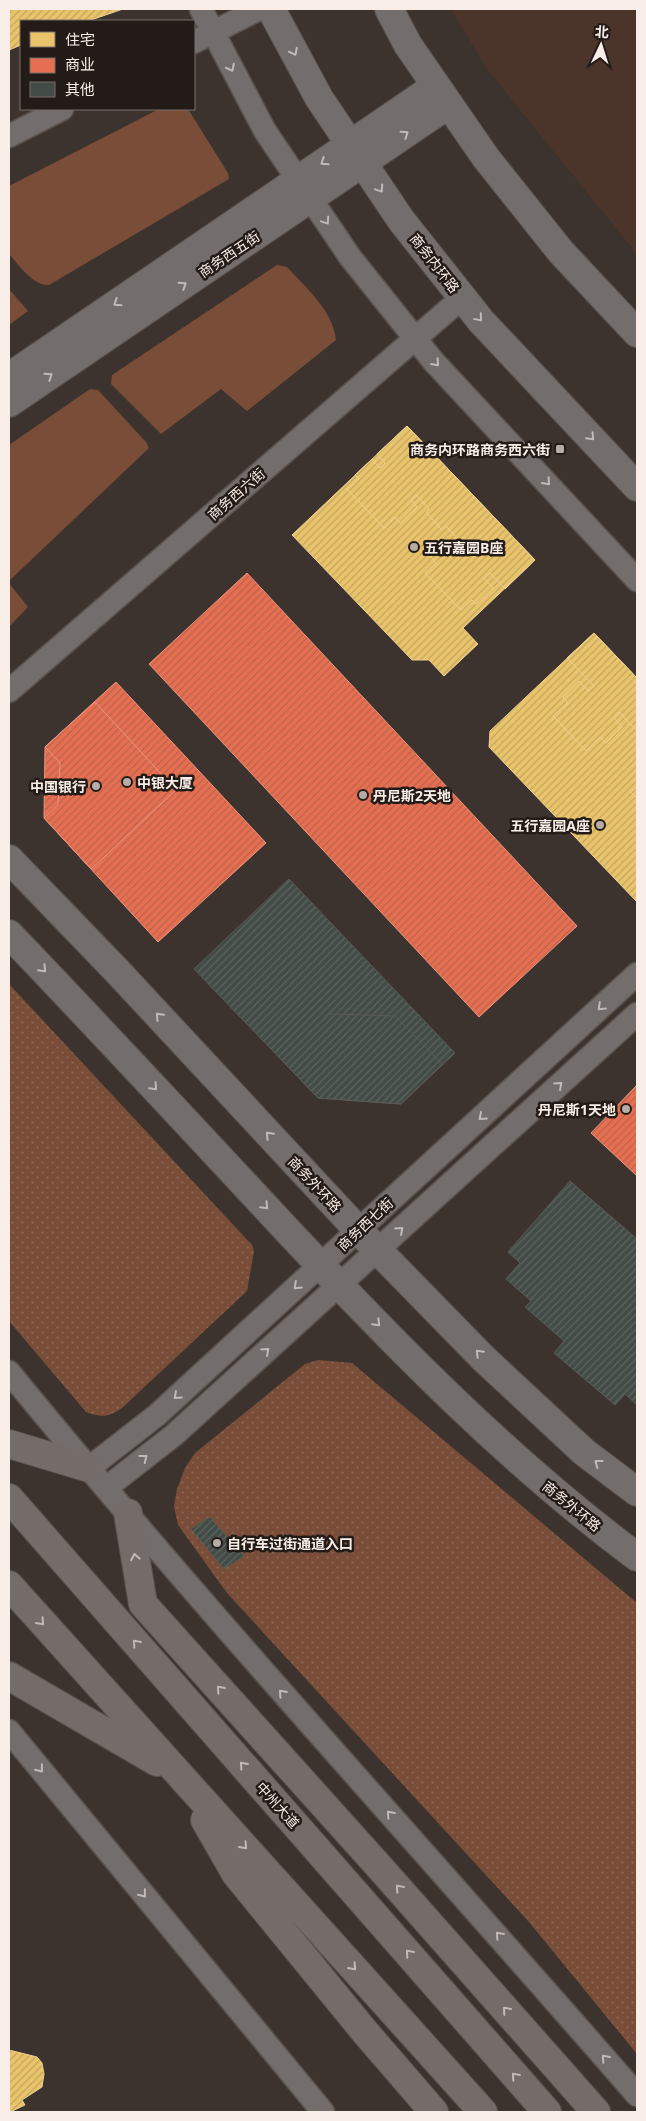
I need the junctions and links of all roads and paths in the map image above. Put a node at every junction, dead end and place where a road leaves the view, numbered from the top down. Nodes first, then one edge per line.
1 (201, 9) edge
2 (259, 9) edge
3 (271, 9) edge
4 (389, 9) edge
5 (203, 37) edge
6 (443, 95) junction
7 (60, 110) edge
8 (9, 136) edge
9 (356, 154) junction
10 (304, 189) junction
11 (463, 297) junction
12 (637, 333) edge
13 (415, 339) junction
14 (9, 377) edge
15 (9, 404) edge
16 (637, 488) edge
17 (637, 580) edge
18 (9, 691) edge
19 (9, 859) edge
20 (9, 934) edge
21 (637, 974) edge
22 (637, 1014) edge
23 (358, 1230) junction
24 (377, 1250) junction
25 (320, 1265) junction
26 (339, 1285) junction
27 (9, 1372) edge
28 (9, 1444) edge
29 (98, 1478) junction
30 (637, 1492) edge
31 (9, 1498) edge
32 (128, 1513) junction
33 (637, 1557) edge
34 (9, 1586) edge
35 (9, 1676) edge
36 (9, 1731) edge
37 (179, 1775) junction
38 (637, 2095) edge
39 (317, 2110) edge
40 (434, 2112) edge
41 (483, 2112) edge
42 (547, 2112) edge
43 (596, 2112) edge

1 - 5 street
2 - 5 street
3 -> 9 street, 商务内环路
4 - 6 street
5 -> 10 street
6 - 9 street, 商务西五街
6 - 12 street
7 - 8 street
9 - 10 street, 商务西五街
9 -> 11 street, 商务内环路
10 -> 13 street
10 -> 14 street, 商务西五街
15 -> 10 street, 商务西五街
11 - 13 street, 商务西六街
11 -> 16 street, 商务内环路
13 -> 17 street
13 - 18 street, 商务西六街
23 -> 19 street, 商务外环路
20 -> 25 street, 商务外环路
21 -> 23 street, 商务西七街
24 -> 22 street, 商务西七街
23 - 24 street, 商务外环路
23 - 25 street, 商务西七街
24 - 26 street, 商务西七街
30 -> 24 street, 商务外环路
25 - 26 street, 商务外环路
25 -> 29 street, 商务西七街
29 -> 26 street, 商务西七街
26 -> 33 street, 商务外环路
27 - 29 street
28 - 29 highway
29 - 32 street
42 -> 31 highway, 中州大道
38 -> 32 street
43 -> 32 highway
34 -> 37 highway
35 - 37 highway
36 -> 39 street
37 - 40 highway
37 -> 41 highway

